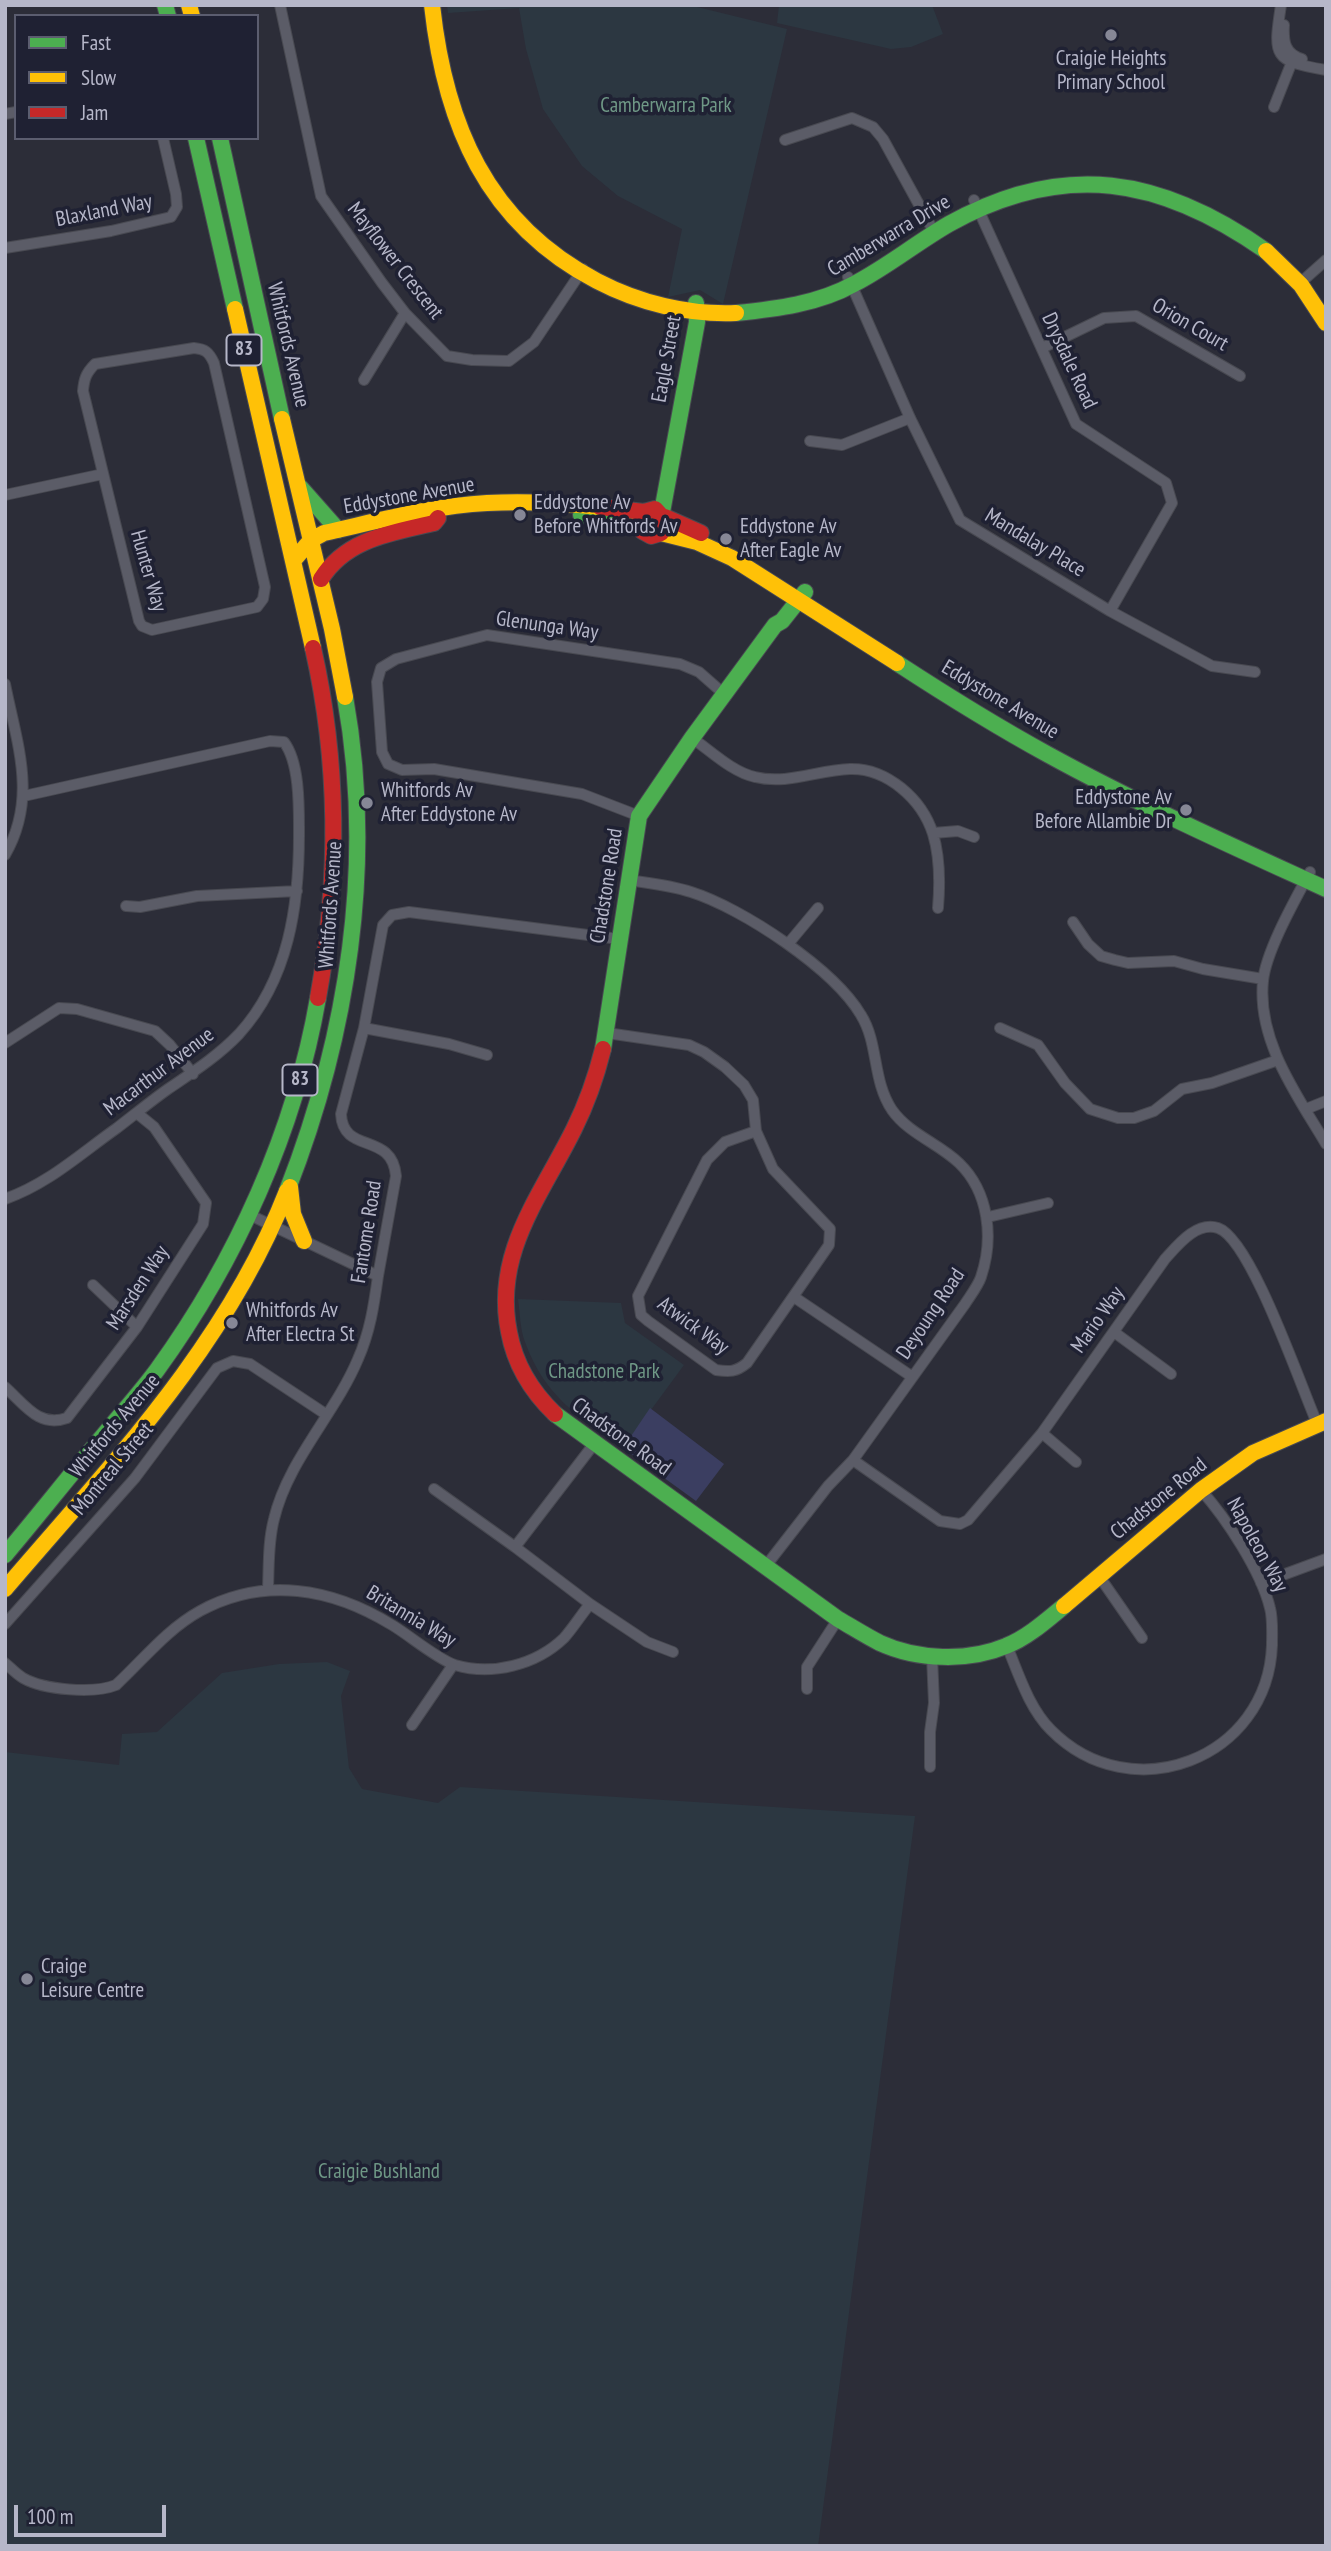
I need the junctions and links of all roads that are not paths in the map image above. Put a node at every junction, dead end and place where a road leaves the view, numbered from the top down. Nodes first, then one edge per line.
1 (280, 5) edge
2 (432, 5) edge
3 (442, 5) edge
4 (1281, 5) edge
5 (1287, 5) edge
6 (1293, 60) junction
7 (1326, 64) edge
8 (1326, 70) edge
9 (1274, 107) dead end
10 (163, 140) edge
11 (196, 140) edge
12 (220, 140) edge
13 (785, 140) dead end
14 (976, 204) junction
15 (931, 228) junction
16 (5, 248) edge
17 (1326, 260) edge
18 (582, 270) junction
19 (850, 281) junction
20 (1303, 281) junction
21 (1326, 306) edge
22 (694, 308) junction
23 (405, 313) junction
24 (1326, 323) edge
25 (1042, 348) junction
26 (1240, 376) dead end
27 (364, 380) dead end
28 (909, 418) junction
29 (810, 441) dead end
30 (103, 474) junction
31 (298, 485) junction
32 (5, 495) edge
33 (281, 515) junction
34 (438, 518) junction
35 (654, 518) junction
36 (338, 530) junction
37 (311, 541) junction
38 (293, 561) junction
39 (321, 579) junction
40 (797, 593) junction
41 (1110, 611) junction
42 (1255, 672) dead end
43 (5, 684) edge
44 (724, 694) junction
45 (692, 738) junction
46 (24, 796) junction
47 (639, 816) junction
48 (933, 834) junction
49 (974, 837) dead end
50 (5, 855) edge
51 (1308, 876) junction
52 (628, 880) junction
53 (1326, 880) edge
54 (1326, 889) edge
55 (297, 891) junction
56 (126, 906) dead end
57 (818, 908) dead end
58 (938, 908) dead end
59 (1073, 922) dead end
60 (619, 939) junction
61 (788, 944) junction
62 (1263, 978) junction
63 (363, 1028) junction
64 (1000, 1028) dead end
65 (607, 1033) junction
66 (5, 1043) edge
67 (487, 1055) dead end
68 (1278, 1060) junction
69 (193, 1074) junction
70 (1326, 1101) edge
71 (1306, 1109) junction
72 (138, 1114) junction
73 (756, 1130) junction
74 (1326, 1144) edge
75 (289, 1184) junction
76 (5, 1199) edge
77 (1048, 1203) dead end
78 (250, 1215) junction
79 (988, 1217) junction
80 (271, 1226) junction
81 (304, 1241) junction
82 (378, 1276) junction
83 (93, 1286) dead end
84 (794, 1297) junction
85 (137, 1327) junction
86 (1114, 1332) junction
87 (1171, 1374) dead end
88 (911, 1376) junction
89 (5, 1387) edge
90 (327, 1415) junction
91 (1321, 1422) edge
92 (1042, 1433) junction
93 (594, 1444) junction
94 (853, 1460) junction
95 (1076, 1462) dead end
96 (434, 1489) dead end
97 (1201, 1490) junction
98 (12, 1539) edge
99 (515, 1548) junction
100 (5, 1555) edge
101 (1326, 1559) edge
102 (765, 1567) junction
103 (1099, 1576) junction
104 (8, 1580) edge
105 (1261, 1583) junction
106 (268, 1588) junction
107 (590, 1604) junction
108 (838, 1619) junction
109 (5, 1624) edge
110 (1142, 1638) dead end
111 (1007, 1646) junction
112 (673, 1652) dead end
113 (932, 1656) junction
114 (5, 1663) edge
115 (453, 1665) junction
116 (807, 1689) dead end
117 (412, 1725) dead end
118 (930, 1768) dead end

1 - 23 street, Mayflower Crescent
2 - 18 main road, Camberwarra Drive
3 - 18 main road, Camberwarra Drive
4 - 6 street
5 - 6 street
6 - 7 street
6 - 8 street
6 - 9 street
10 - 16 street, Blaxland Way
11 - 33 main road, Whitfords Avenue / 83
12 - 31 main road, Whitfords Avenue / 83
13 - 15 street
14 - 15 main road, Camberwarra Drive
14 - 20 main road, Camberwarra Drive
14 - 25 street, Drysdale Road
15 - 19 main road, Camberwarra Drive
17 - 20 street
18 - 22 main road, Camberwarra Drive
18 - 23 street, Mayflower Crescent
19 - 22 main road, Camberwarra Drive
19 - 28 street, Mandalay Place
20 - 21 main road, Camberwarra Drive
20 - 24 main road, Camberwarra Drive
22 - 35 main road, Eagle Street
23 - 27 street
25 - 26 street, Orion Court
25 - 41 street, Drysdale Road
28 - 29 street
28 - 41 street, Mandalay Place
30 - 30 street, Hunter Way
30 - 32 street
31 - 36 main road
31 - 37 main road, Whitfords Avenue / 83
33 - 37 main road
33 - 38 main road, Whitfords Avenue / 83
34 - 35 main road, Eddystone Avenue
34 - 37 main road, Eddystone Avenue
34 - 39 main road
35 - 36 main road, Eddystone Avenue
35 - 40 main road, Eddystone Avenue
36 - 37 main road, Eddystone Avenue
37 - 38 main road, Eddystone Avenue
37 - 39 main road, Whitfords Avenue / 83
38 - 78 main road, Whitfords Avenue / 83
39 - 75 main road, Whitfords Avenue / 83
40 - 44 main road, Chadstone Road
40 - 51 main road, Eddystone Avenue
41 - 42 street, Mandalay Place
43 - 46 street
44 - 45 main road, Chadstone Road
44 - 47 street, Glenunga Way
45 - 47 main road, Chadstone Road
45 - 48 street
46 - 50 street
46 - 55 street, Macarthur Avenue
47 - 52 main road, Chadstone Road
48 - 49 street
48 - 58 street
51 - 53 main road, Eddystone Avenue
51 - 54 main road, Eddystone Avenue
51 - 62 street
52 - 60 main road, Chadstone Road
52 - 61 street, Deyoung Road
55 - 56 street
55 - 69 street, Macarthur Avenue
57 - 61 street
59 - 62 street
60 - 63 street, Fantome Road
60 - 65 main road, Chadstone Road
61 - 79 street, Deyoung Road
62 - 68 street
63 - 67 street
63 - 82 street, Fantome Road
64 - 68 street
65 - 73 street, Atwick Way
65 - 93 main road, Chadstone Road
66 - 69 street
68 - 71 street
69 - 72 street, Macarthur Avenue
70 - 71 street
71 - 74 street
72 - 76 street, Macarthur Avenue
72 - 85 street, Marsden Way
73 - 84 street, Atwick Way
73 - 84 street, Atwick Way
75 - 80 main road, Whitfords Avenue / 83
75 - 81 main road
77 - 79 street
78 - 80 street
78 - 98 main road, Whitfords Avenue / 83
79 - 88 street, Deyoung Road
80 - 81 street
80 - 104 main road, Whitfords Avenue / 83
81 - 82 street
82 - 90 street, Fantome Road
83 - 85 street
84 - 88 street
85 - 89 street, Marsden Way
86 - 87 street
86 - 91 street, Mario Way
86 - 92 street, Mario Way
88 - 94 street, Deyoung Road
90 - 106 street, Fantome Road
90 - 109 street, Montreal Street
91 - 97 main road, Chadstone Road
92 - 94 street, Mario Way
92 - 95 street
93 - 99 street
93 - 102 main road, Chadstone Road
94 - 102 street, Deyoung Road
96 - 99 street
97 - 103 main road, Chadstone Road
97 - 105 street, Napoleon Way
98 - 100 main road, Whitfords Avenue / 83
99 - 107 street
101 - 105 street
102 - 108 main road, Chadstone Road
103 - 110 street
103 - 111 main road, Chadstone Road
105 - 111 street, Napoleon Way
106 - 114 street, Britannia Way
106 - 115 street, Britannia Way
107 - 112 street
107 - 115 street, Britannia Way
108 - 113 main road, Chadstone Road
108 - 116 street
111 - 113 main road, Chadstone Road
113 - 118 street
115 - 117 street

